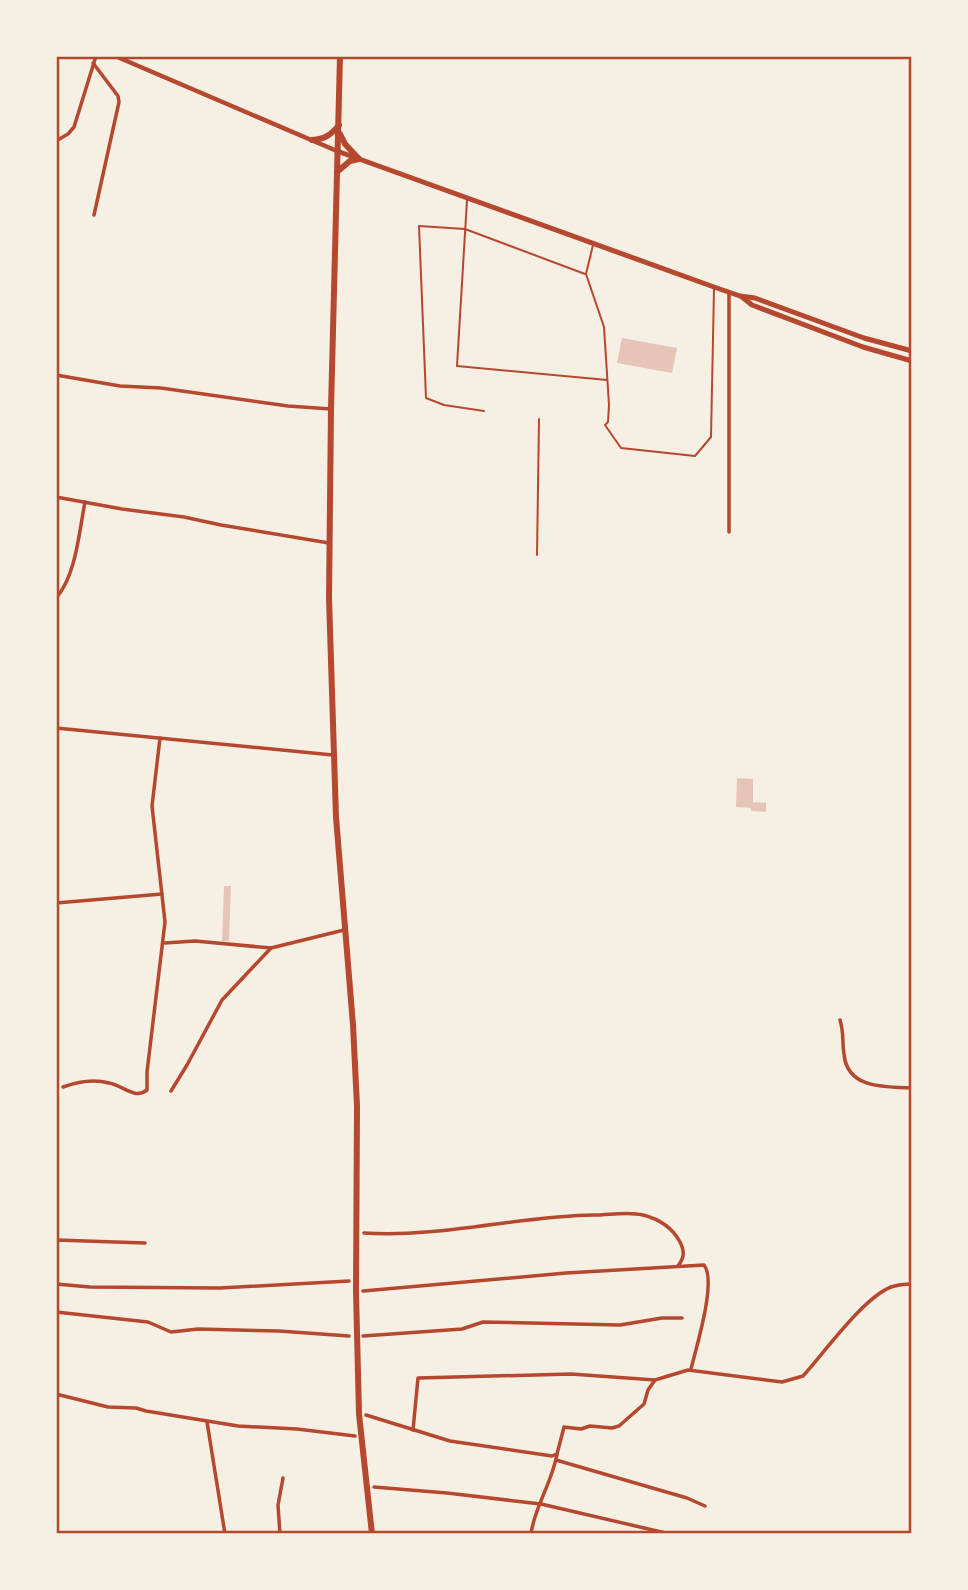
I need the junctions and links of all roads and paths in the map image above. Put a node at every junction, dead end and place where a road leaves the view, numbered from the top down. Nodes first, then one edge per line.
1 (96, 56) edge
2 (116, 56) edge
3 (340, 56) edge
4 (93, 63) junction
5 (339, 125) junction
6 (312, 140) junction
7 (56, 141) edge
8 (337, 151) junction
9 (359, 159) junction
10 (337, 173) junction
11 (467, 199) junction
12 (94, 215) dead end
13 (465, 229) junction
14 (594, 244) junction
15 (586, 274) junction
16 (714, 287) junction
17 (729, 292) junction
18 (740, 296) junction
19 (912, 351) edge
20 (912, 361) edge
21 (56, 375) edge
22 (608, 380) junction
23 (331, 409) junction
24 (484, 411) dead end
25 (539, 419) dead end
26 (56, 497) edge
27 (85, 502) junction
28 (729, 532) dead end
29 (329, 543) junction
30 (537, 555) dead end
31 (56, 598) edge
32 (56, 728) edge
33 (160, 738) junction
34 (333, 755) junction
35 (162, 894) junction
36 (56, 903) edge
37 (344, 930) junction
38 (164, 943) junction
39 (271, 948) junction
40 (840, 1020) dead end
41 (63, 1087) dead end
42 (912, 1088) edge
43 (171, 1091) dead end
44 (364, 1233) dead end
45 (56, 1240) edge
46 (145, 1243) dead end
47 (677, 1267) junction
48 (349, 1281) dead end
49 (56, 1284) edge
50 (912, 1284) edge
51 (363, 1291) dead end
52 (56, 1312) edge
53 (682, 1318) dead end
54 (349, 1336) dead end
55 (362, 1336) dead end
56 (691, 1369) junction
57 (655, 1380) junction
58 (56, 1394) edge
59 (366, 1415) dead end
60 (206, 1421) junction
61 (412, 1430) junction
62 (355, 1436) dead end
63 (557, 1454) junction
64 (556, 1460) junction
65 (283, 1478) dead end
66 (374, 1487) dead end
67 (541, 1504) junction
68 (705, 1506) dead end
69 (225, 1534) edge
70 (280, 1534) edge
71 (372, 1534) edge
72 (531, 1534) edge
73 (670, 1534) edge

1 - 4 street
2 - 6 street
3 - 5 main road
4 - 7 street
4 - 12 street
5 - 6 main road
5 - 8 main road
5 - 9 main road
6 - 8 street
8 - 9 main road
8 - 10 main road
9 - 10 main road
9 - 11 main road
10 - 23 main road
11 - 13 lane
11 - 14 main road
13 - 15 lane
13 - 22 lane
13 - 24 lane
14 - 15 lane
14 - 16 main road
15 - 22 lane
16 - 17 main road
16 - 22 lane
17 - 18 main road
17 - 28 street
18 - 19 main road
18 - 20 main road
21 - 23 street
23 - 29 main road
25 - 30 lane
26 - 27 street
27 - 29 street
27 - 31 street
29 - 34 main road
32 - 33 street
33 - 34 street
33 - 35 street
34 - 37 main road
35 - 36 street
35 - 38 street
37 - 39 street
37 - 71 main road
38 - 39 street
38 - 41 street
39 - 43 street
40 - 42 street
44 - 47 street
45 - 46 street
47 - 51 street
47 - 56 street
48 - 49 street
50 - 56 street
52 - 54 street
53 - 55 street
56 - 57 street
57 - 61 street
57 - 63 street
58 - 60 street
59 - 61 street
60 - 62 street
60 - 69 street
61 - 63 street
63 - 64 street
64 - 67 street
64 - 68 street
65 - 70 street
66 - 67 street
67 - 72 street
67 - 73 street

